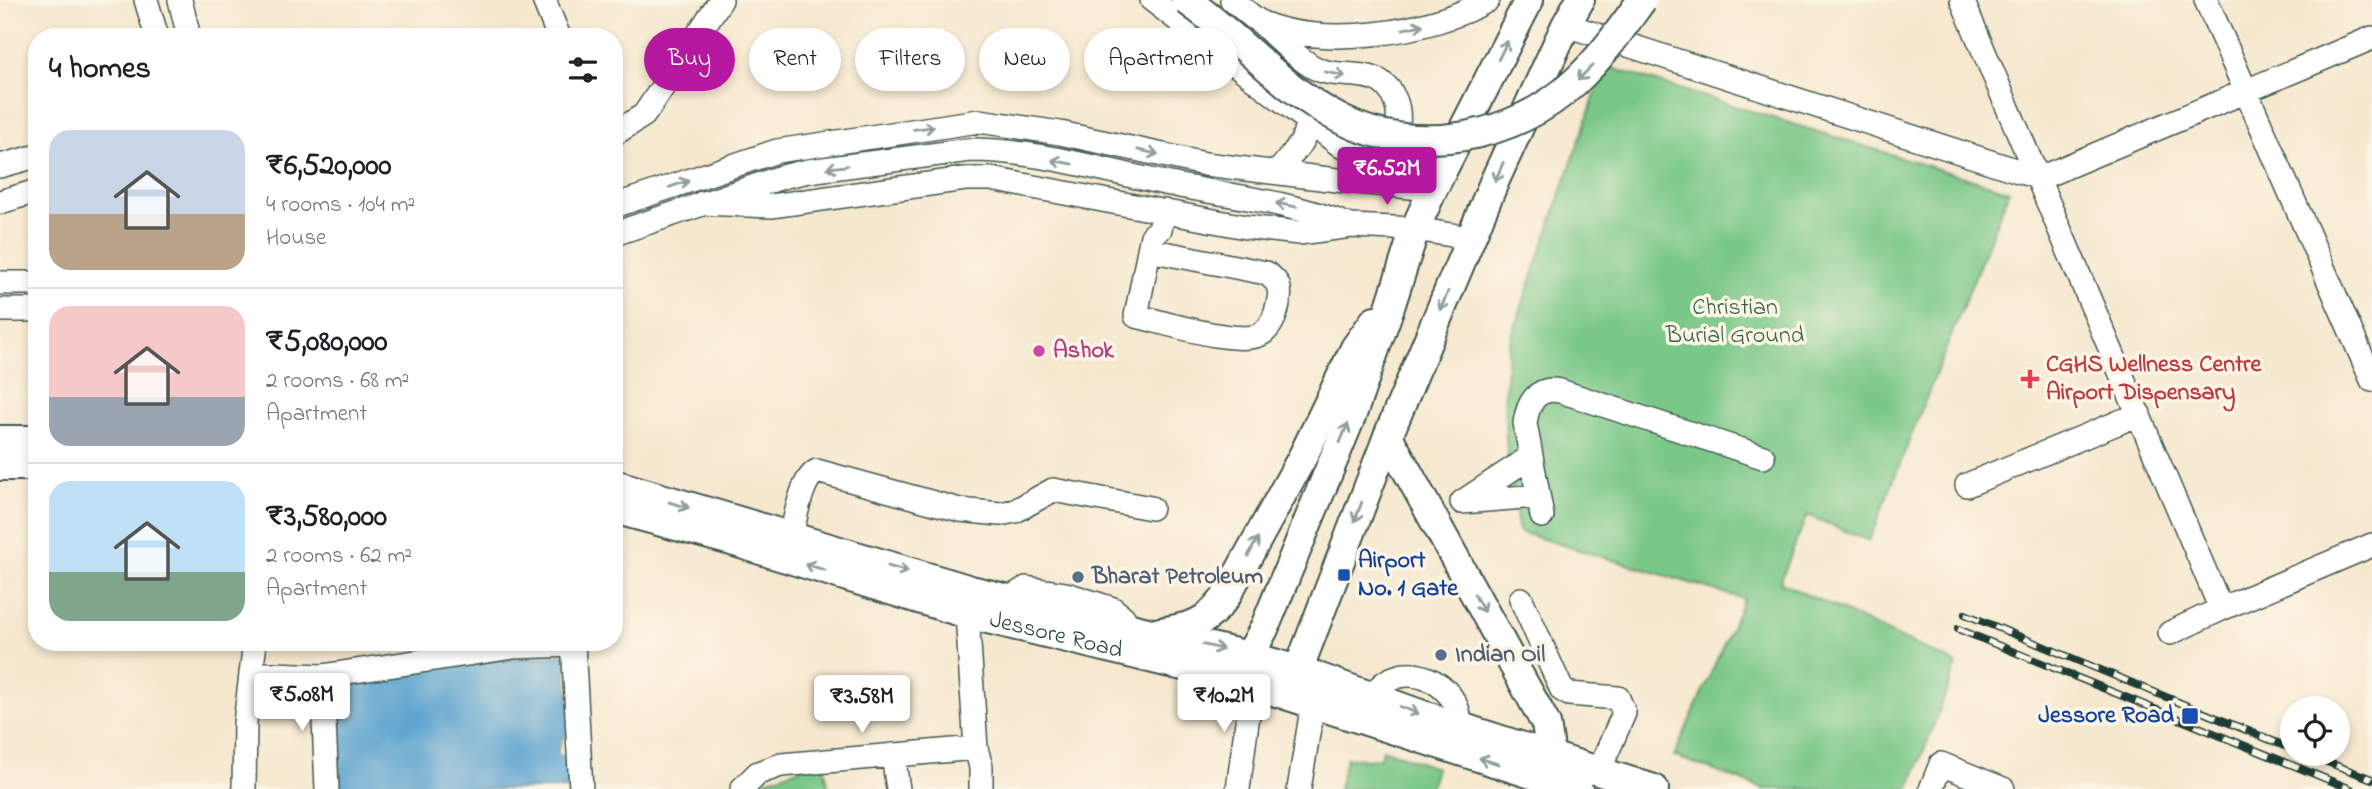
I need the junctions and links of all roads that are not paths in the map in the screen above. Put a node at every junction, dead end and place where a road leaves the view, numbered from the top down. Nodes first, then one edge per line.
1 (146, 0) edge
2 (180, 0) edge
3 (544, 0) edge
4 (721, 0) edge
5 (1152, 0) edge
6 (1186, 0) edge
7 (1233, 0) edge
8 (1488, 0) edge
9 (1529, 0) edge
10 (1580, 0) edge
11 (1642, 0) edge
12 (1962, 0) edge
13 (2206, 0) edge
14 (1260, 22) junction
15 (1566, 24) junction
16 (154, 28) edge
17 (187, 28) edge
18 (555, 28) edge
19 (2372, 38) edge
20 (2245, 91) junction
21 (1308, 121) junction
22 (623, 128) edge
23 (28, 158) edge
24 (0, 166) edge
25 (1278, 172) junction
26 (2040, 178) junction
27 (1433, 189) junction
28 (28, 194) edge
29 (0, 202) edge
30 (623, 203) edge
31 (702, 203) junction
32 (1159, 210) junction
33 (1350, 226) junction
34 (1415, 229) junction
35 (623, 231) edge
36 (1470, 238) junction
37 (1150, 243) junction
38 (0, 283) edge
39 (28, 283) edge
40 (1391, 304) junction
41 (0, 310) edge
42 (28, 310) edge
43 (2372, 380) edge
44 (2139, 414) junction
45 (1388, 436) junction
46 (0, 440) edge
47 (28, 440) edge
48 (1530, 457) junction
49 (1763, 457) dead end
50 (0, 466) edge
51 (28, 466) edge
52 (1968, 485) dead end
53 (623, 487) edge
54 (1462, 502) junction
55 (1150, 508) dead end
56 (623, 511) edge
57 (1431, 515) junction
58 (791, 537) junction
59 (2372, 545) edge
60 (1521, 599) dead end
61 (2221, 609) junction
62 (967, 614) junction
63 (1142, 631) junction
64 (2170, 633) dead end
65 (254, 651) edge
66 (488, 651) edge
67 (573, 651) edge
68 (251, 673) junction
69 (1246, 673) junction
70 (322, 676) junction
71 (1300, 690) junction
72 (976, 748) junction
73 (893, 755) junction
74 (1537, 773) edge
75 (1588, 780) edge
76 (244, 789) edge
77 (327, 789) edge
78 (582, 789) edge
79 (742, 789) edge
80 (898, 789) edge
81 (981, 789) edge
82 (1238, 789) edge
83 (1299, 789) edge
84 (1654, 789) edge
85 (1931, 789) edge
86 (2003, 789) edge

1 - 16 street
2 - 17 street
3 - 18 street
4 - 22 street
5 - 21 street
11 -> 6 main road, bridge
7 - 14 street
14 -> 8 street
27 -> 9 main road
10 - 15 main road
12 - 26 street
13 - 20 street
14 -> 21 street
15 - 26 street
15 -> 36 main road
19 - 20 street
20 - 26 street
20 - 43 street
21 - 25 street
23 - 24 street
25 - 27 street
30 -> 25 street
26 - 44 street
27 - 34 main road
28 - 29 street
31 - 32 street
33 -> 31 street
31 - 35 street
32 - 33 street
32 - 37 street
33 - 34 street
34 - 36 street
34 - 40 main road
36 -> 45 main road
37 - 37 street
38 - 39 street
63 -> 40 main road
69 -> 40 main road
41 - 42 street
44 - 52 street
44 - 61 street
45 - 57 main road
45 -> 71 main road
46 - 47 main road
48 - 49 street
48 - 54 street
48 - 54 street
50 - 51 main road
53 -> 58 main road, Jessore Road
54 - 57 street
55 - 58 street
62 -> 56 main road, Jessore Road
57 -> 74 main road
58 -> 63 main road, Jessore Road
59 - 61 street
60 - 75 street
61 - 64 street
62 - 69 main road, Jessore Road
62 - 72 street
63 -> 69 main road, Jessore Road
65 - 68 street
66 - 70 street
67 - 78 street
68 - 70 street
68 - 76 street
69 - 71 main road
69 - 82 street
70 - 77 street
74 -> 71 main road
71 - 74 main road
71 - 83 street
72 - 73 street
72 - 81 street
73 - 79 street
73 - 80 street
74 - 75 main road
75 - 84 main road
85 - 86 street

